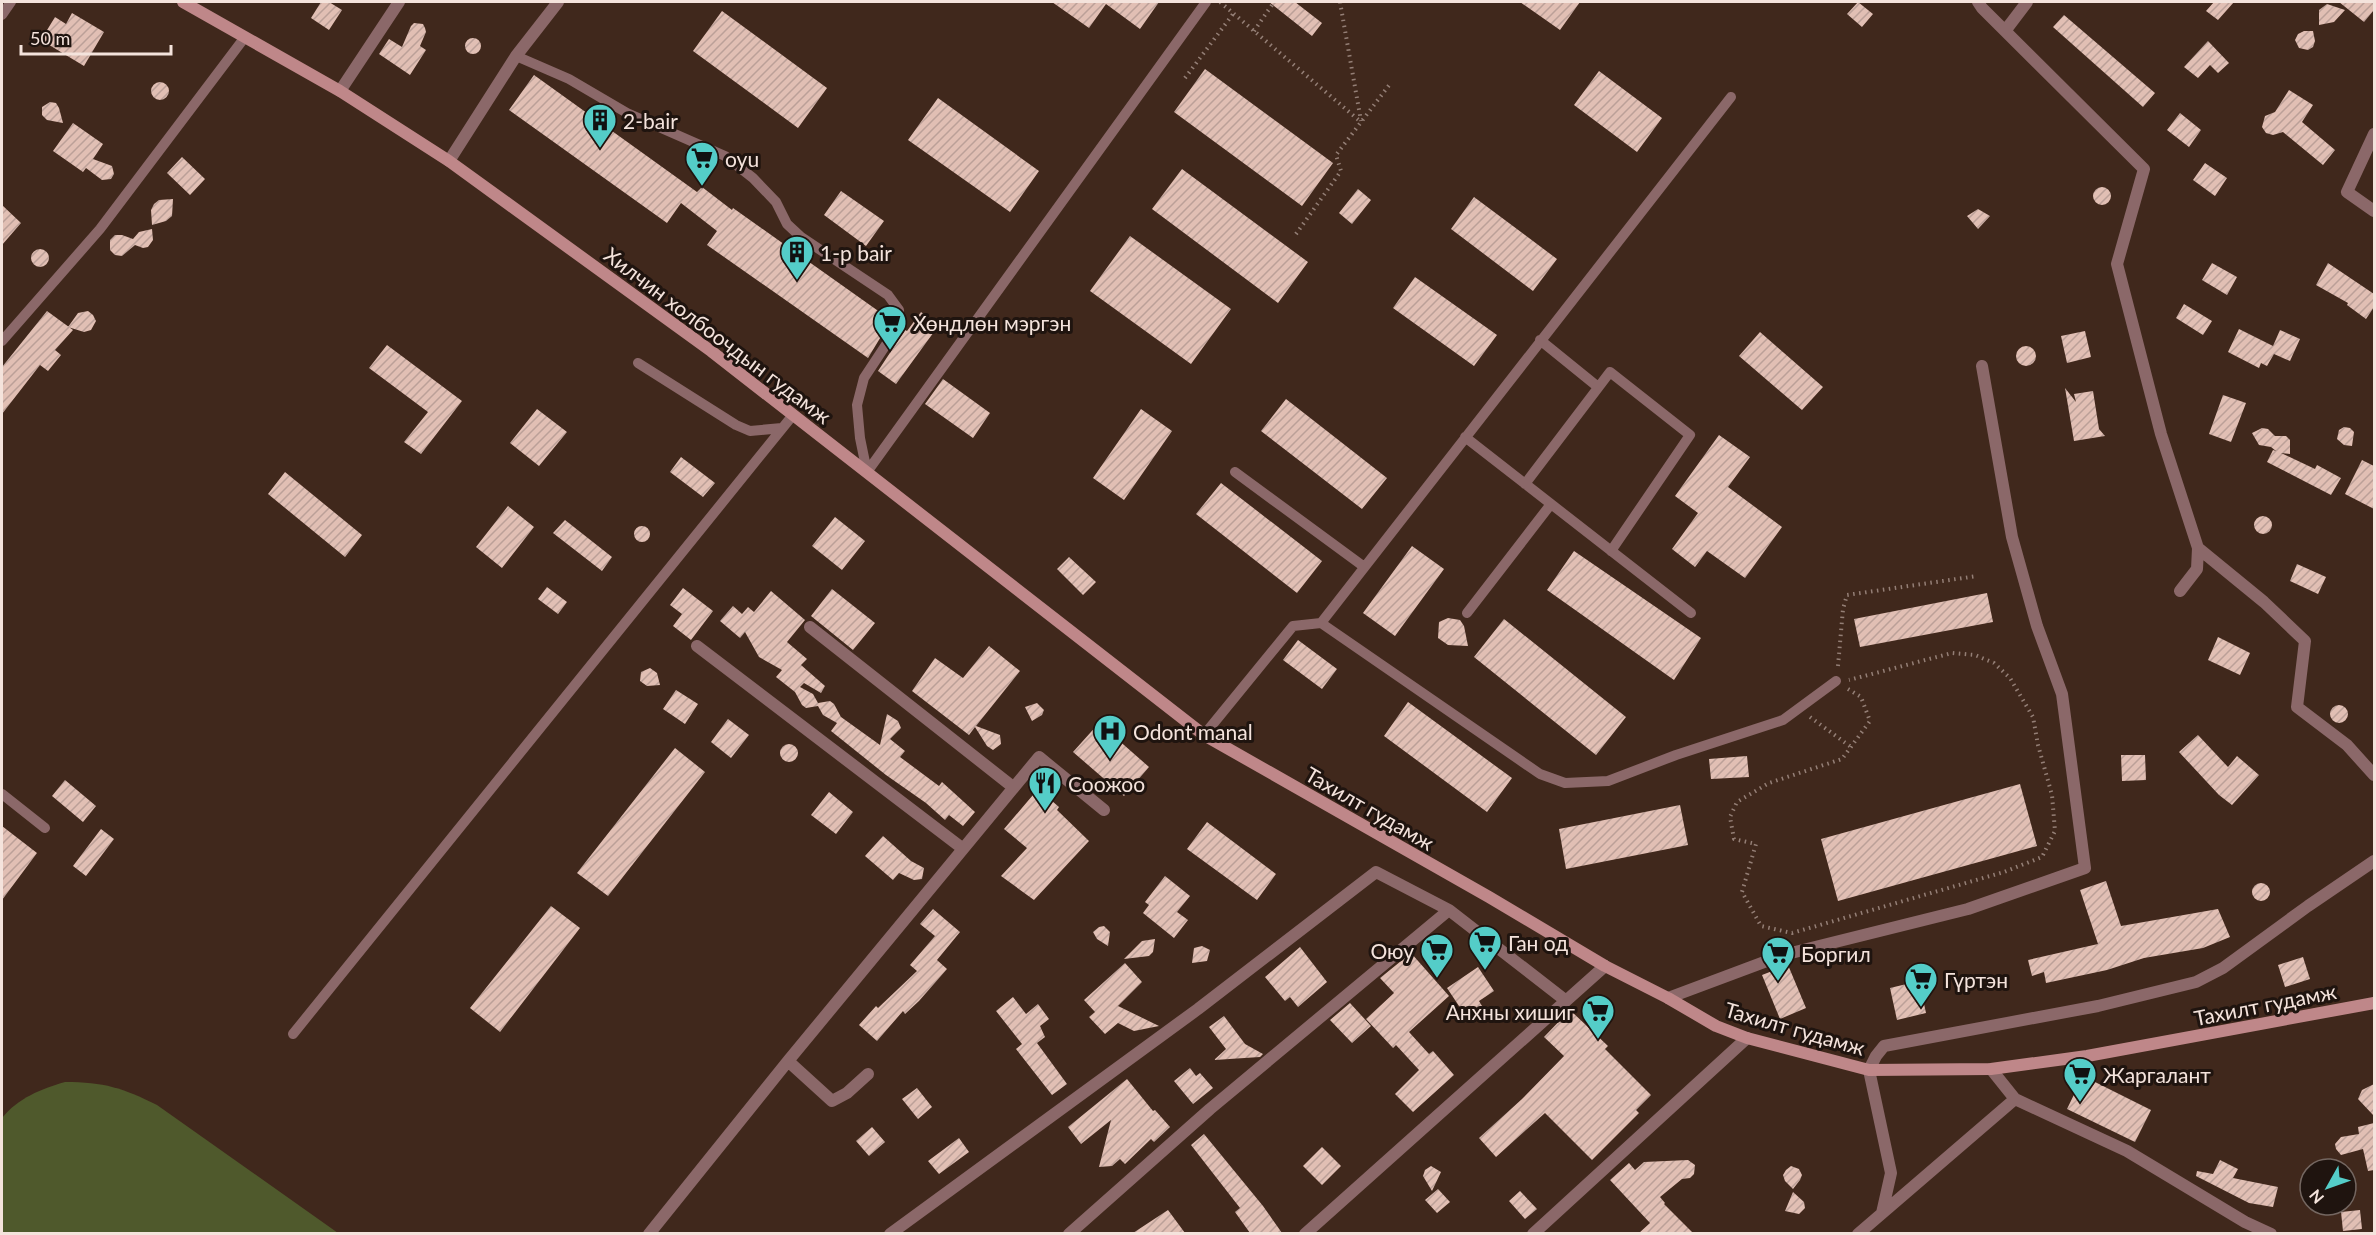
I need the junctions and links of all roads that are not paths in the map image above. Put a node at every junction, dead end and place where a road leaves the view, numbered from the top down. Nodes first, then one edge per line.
1 (11, 2) edge
2 (183, 2) edge
3 (399, 2) edge
4 (558, 2) edge
5 (1206, 2) edge
6 (1978, 2) edge
7 (2027, 2) edge
8 (2, 15) edge
9 (2005, 31) junction
10 (246, 37) junction
11 (516, 56) junction
12 (340, 91) junction
13 (1731, 97) dead end
14 (2374, 134) edge
15 (449, 161) junction
16 (2374, 211) edge
17 (1540, 340) junction
18 (2, 341) edge
19 (638, 363) dead end
20 (1982, 366) dead end
21 (1598, 387) junction
22 (793, 415) junction
23 (782, 428) junction
24 (1465, 437) junction
25 (867, 472) junction
26 (1235, 472) dead end
27 (1525, 484) junction
28 (1551, 504) junction
29 (2198, 548) junction
30 (1611, 551) junction
31 (1363, 566) junction
32 (2180, 591) dead end
33 (1467, 613) dead end
34 (1691, 613) dead end
35 (1321, 623) junction
36 (810, 627) dead end
37 (697, 646) dead end
38 (1836, 681) road end
39 (1204, 735) junction
40 (2374, 775) edge
41 (1013, 787) junction
42 (2, 794) edge
43 (1104, 810) dead end
44 (45, 828) dead end
45 (962, 848) junction
46 (2374, 861) edge
47 (1449, 910) junction
48 (1605, 966) junction
49 (1668, 998) junction
50 (1565, 1000) junction
51 (2374, 1003) edge
52 (293, 1034) dead end
53 (1747, 1038) junction
54 (788, 1061) junction
55 (1991, 1069) junction
56 (1869, 1070) junction
57 (868, 1074) dead end
58 (2015, 1099) junction
59 (1882, 1212) junction
60 (649, 1233) edge
61 (890, 1233) edge
62 (1069, 1233) edge
63 (1305, 1233) edge
64 (1533, 1233) edge
65 (1858, 1233) edge
66 (2271, 1233) edge

1 - 8 lane
2 - 10 main road, Хилчин холбоочдын гудамж
3 - 12 street
4 - 11 street
5 - 25 lane
6 - 9 street
7 - 9 street
9 - 29 street
10 - 12 main road, Хилчин холбоочдын гудамж
10 - 18 lane
11 - 15 street
11 - 25 lane
12 - 15 main road, Хилчин холбоочдын гудамж
13 - 17 lane
14 - 16 street
15 - 22 main road, Хилчин холбоочдын гудамж
17 - 21 lane
17 - 24 lane
19 - 23 lane
20 - 49 street
21 - 27 lane
21 - 30 lane
22 - 23 lane
22 - 25 main road, Хилчин холбоочдын гудамж
23 - 52 lane
24 - 27 lane
24 - 31 lane
25 - 39 main road, Хилчин холбоочдын гудамж
26 - 31 lane
27 - 28 lane
28 - 30 lane
28 - 33 lane
29 - 32 street
29 - 40 street
30 - 34 lane
31 - 35 lane
35 - 38 lane
35 - 39 lane
36 - 41 street
37 - 45 street
39 - 48 main road, Тахилт гудамж
41 - 43 street
41 - 45 street
42 - 44 lane
45 - 54 street
46 - 56 street
47 - 50 street
47 - 61 street
47 - 62 street
48 - 49 main road, Тахилт гудамж
48 - 50 street
49 - 53 main road, Тахилт гудамж
50 - 63 street
51 - 55 main road, Тахилт гудамж
53 - 56 main road, Тахилт гудамж
53 - 64 street
54 - 57 street
54 - 60 street
55 - 56 main road, Тахилт гудамж
55 - 58 street
56 - 59 street
58 - 59 street
58 - 66 street
59 - 65 street

